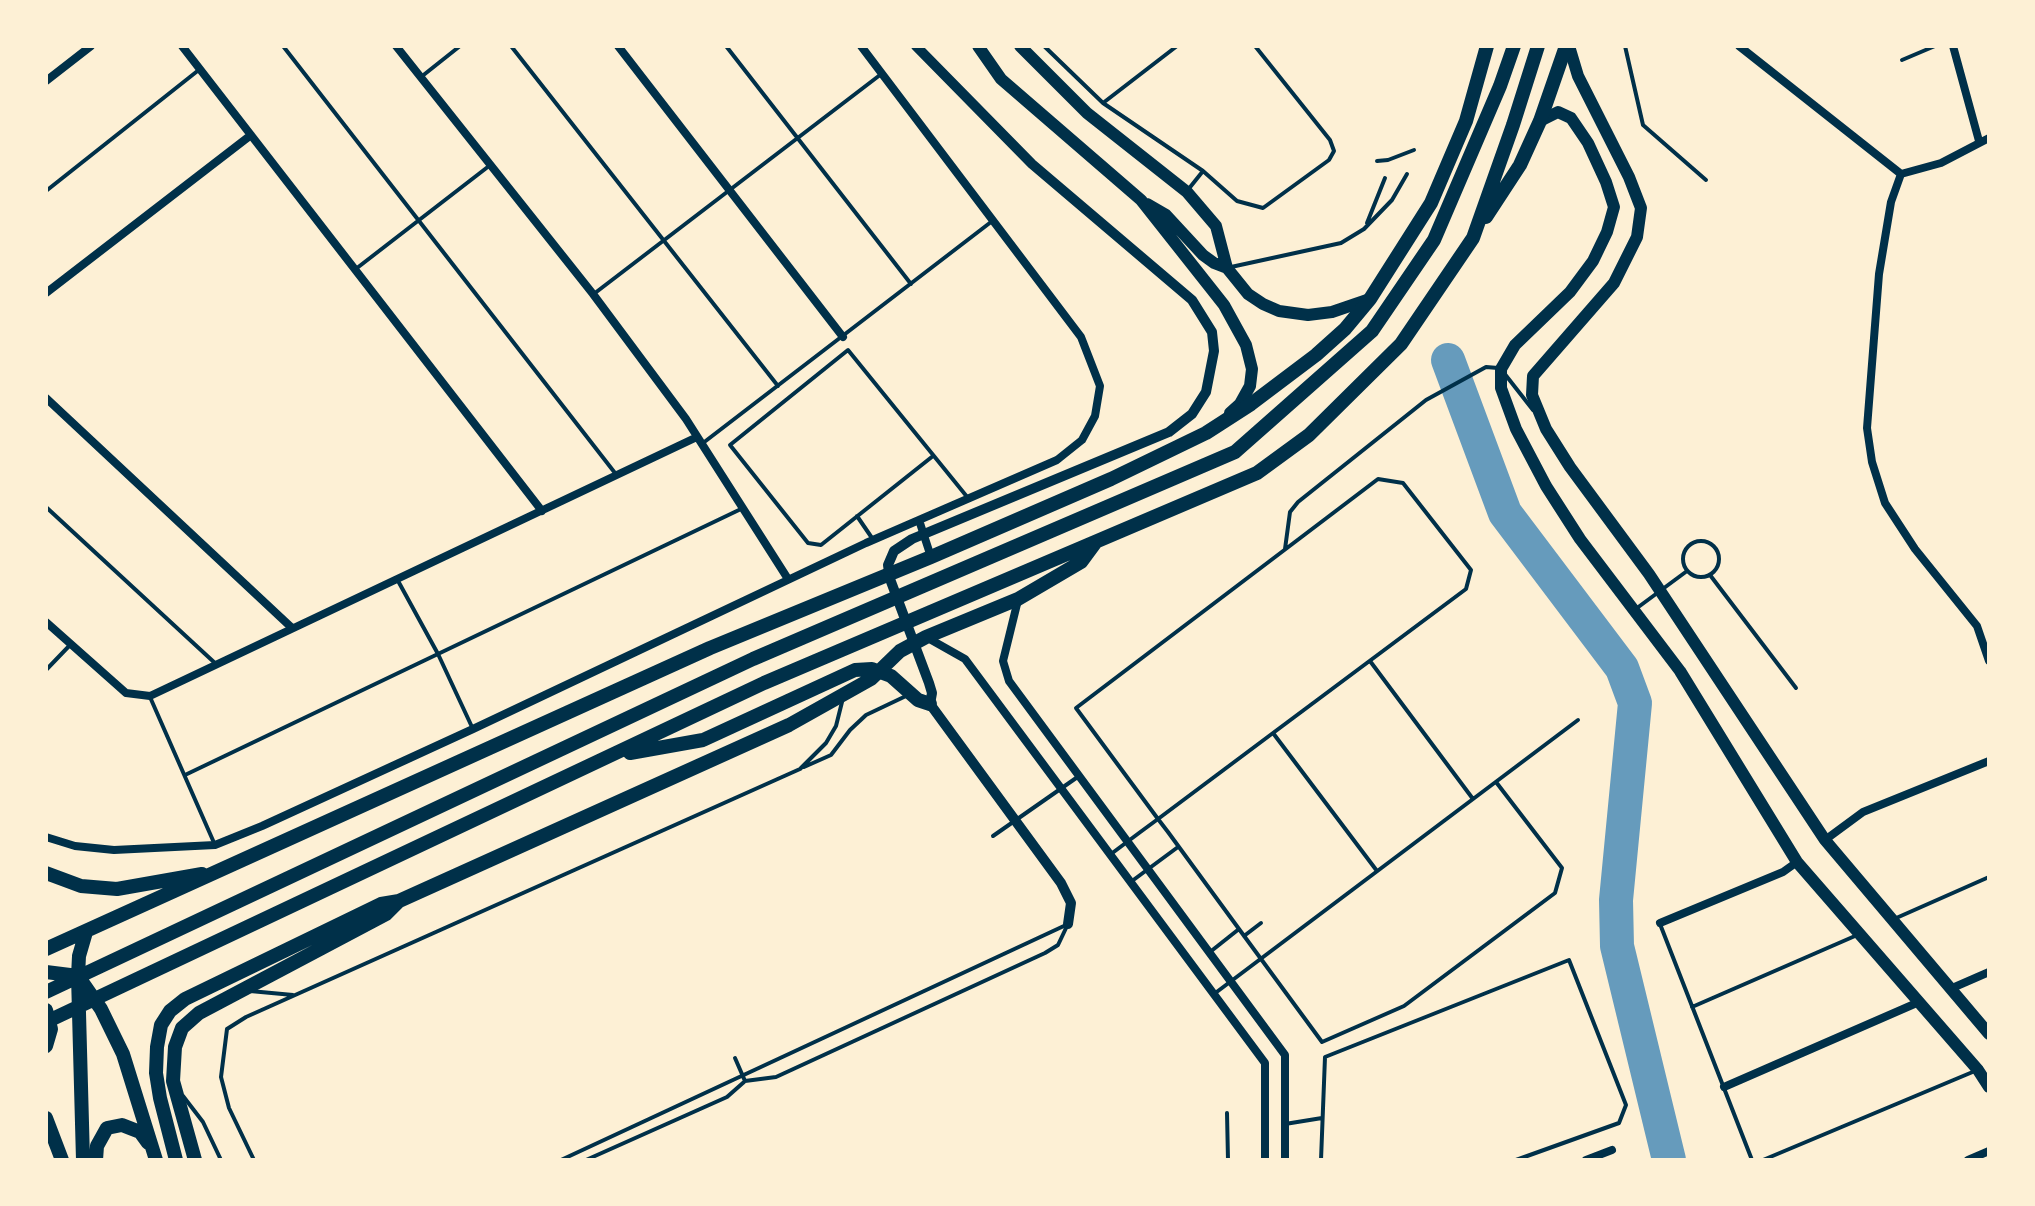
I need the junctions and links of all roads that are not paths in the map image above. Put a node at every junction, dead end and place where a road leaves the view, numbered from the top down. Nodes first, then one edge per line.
1 (91, 46) edge
2 (283, 46) edge
3 (396, 46) edge
4 (460, 46) edge
5 (511, 46) edge
6 (618, 46) edge
7 (726, 46) edge
8 (861, 46) edge
9 (916, 46) edge
10 (978, 46) edge
11 (1020, 46) edge
12 (1044, 46) edge
13 (1177, 46) edge
14 (1255, 46) edge
15 (1487, 46) edge
16 (1514, 46) edge
17 (1538, 46) edge
18 (1568, 46) edge
19 (1625, 46) edge
20 (1739, 46) edge
21 (1935, 46) edge
22 (1953, 46) edge
23 (184, 47) edge
24 (1902, 60) dead end
25 (200, 69) junction
26 (882, 73) junction
27 (421, 77) junction
28 (46, 81) edge
29 (1103, 103) junction
30 (1540, 121) junction
31 (251, 135) junction
32 (798, 138) junction
33 (1989, 138) edge
34 (1979, 141) junction
35 (1414, 150) dead end
36 (1377, 161) dead end
37 (490, 165) junction
38 (1203, 171) junction
39 (1407, 174) dead end
40 (1901, 174) junction
41 (1385, 178) dead end
42 (1706, 180) dead end
43 (730, 189) junction
44 (46, 191) edge
45 (1187, 192) junction
46 (1141, 200) junction
47 (418, 221) junction
48 (993, 221) junction
49 (1364, 229) junction
50 (1473, 238) junction
51 (665, 239) junction
52 (1227, 268) junction
53 (355, 270) junction
54 (911, 284) junction
55 (46, 293) edge
56 (593, 294) junction
57 (1370, 299) junction
58 (843, 337) junction
59 (1501, 369) junction
60 (778, 386) junction
61 (46, 398) edge
62 (1546, 429) junction
63 (1206, 433) junction
64 (699, 441) junction
65 (933, 456) junction
66 (617, 476) junction
67 (968, 498) junction
68 (46, 507) edge
69 (743, 508) junction
70 (542, 511) junction
71 (857, 516) junction
72 (919, 520) junction
73 (873, 540) junction
74 (1095, 542) junction
75 (1285, 549) junction
76 (931, 557) junction
77 (1687, 571) junction
78 (1710, 575) junction
79 (397, 579) junction
80 (788, 579) junction
81 (1660, 591) junction
82 (1018, 599) junction
83 (1635, 610) junction
84 (46, 622) edge
85 (1977, 626) junction
86 (292, 628) junction
87 (926, 637) junction
88 (1989, 641) edge
89 (71, 644) junction
90 (438, 654) junction
91 (1370, 661) junction
92 (1989, 661) edge
93 (216, 664) junction
94 (46, 670) edge
95 (1796, 688) dead end
96 (911, 693) junction
97 (150, 696) junction
98 (844, 696) junction
99 (930, 704) junction
100 (1578, 720) dead end
101 (473, 729) junction
102 (1273, 733) junction
103 (611, 757) junction
104 (1989, 761) edge
105 (800, 769) junction
106 (185, 775) junction
107 (1079, 776) junction
108 (1496, 782) junction
109 (1061, 788) junction
110 (1473, 799) junction
111 (1158, 819) junction
112 (993, 836) dead end
113 (46, 837) edge
114 (1825, 840) junction
115 (1127, 842) junction
116 (215, 845) junction
117 (1178, 847) junction
118 (1110, 854) junction
119 (1797, 862) junction
120 (1147, 870) junction
121 (222, 871) junction
122 (1377, 871) junction
123 (46, 873) edge
124 (1989, 877) edge
125 (1131, 882) junction
126 (399, 901) junction
127 (1892, 920) junction
128 (1261, 923) dead end
129 (1660, 923) joint
130 (1068, 924) junction
131 (1239, 929) junction
132 (86, 932) junction
133 (1858, 934) junction
134 (1244, 936) junction
135 (46, 949) edge
136 (1208, 953) junction
137 (1261, 959) junction
138 (46, 972) edge
139 (1989, 972) edge
140 (78, 976) junction
141 (1230, 982) junction
142 (1950, 989) junction
143 (244, 991) junction
144 (46, 992) edge
145 (1214, 994) junction
146 (295, 995) junction
147 (1919, 1002) junction
148 (1692, 1007) junction
149 (46, 1010) edge
150 (46, 1022) edge
151 (1989, 1034) edge
152 (46, 1046) edge
153 (735, 1058) dead end
154 (1978, 1070) junction
155 (173, 1081) junction
156 (745, 1081) junction
157 (1724, 1087) junction
158 (1989, 1087) edge
159 (1227, 1113) dead end
160 (46, 1118) edge
161 (1322, 1118) junction
162 (1285, 1124) junction
163 (1265, 1126) junction
164 (1612, 1150) dead end
165 (155, 1155) edge
166 (1986, 1155) edge
167 (62, 1160) edge
168 (83, 1160) edge
169 (96, 1160) edge
170 (176, 1160) edge
171 (195, 1160) edge
172 (221, 1160) edge
173 (254, 1160) edge
174 (561, 1160) edge
175 (586, 1160) edge
176 (1228, 1160) edge
177 (1265, 1160) edge
178 (1285, 1160) edge
179 (1321, 1160) edge
180 (1516, 1160) edge
181 (1586, 1160) edge
182 (1752, 1160) edge
183 (1763, 1160) edge
184 (1968, 1160) edge

1 - 28 street
2 - 47 lane
3 - 27 street
4 - 27 lane
5 - 51 lane
6 - 43 street
7 - 32 lane
8 - 26 street
9 - 99 street
10 - 46 main road
11 - 45 main road
12 - 29 lane
13 - 29 lane
14 - 38 lane
15 - 57 highway
16 - 144 highway
17 - 50 highway
18 - 30 highway
18 - 62 main road
19 - 42 lane
20 - 40 street
21 - 24 lane
22 - 34 street
23 - 25 street
25 - 31 street
25 - 44 lane
26 - 32 lane
26 - 48 street
27 - 37 street
29 - 38 lane
30 - 50 highway
30 - 59 main road
31 - 53 street
31 - 55 street
32 - 43 lane
32 - 54 lane
33 - 34 street
34 - 40 street
35 - 36 lane
37 - 47 lane
37 - 56 street
38 - 45 lane
39 - 49 lane
40 - 85 street
41 - 49 lane
43 - 51 lane
43 - 58 street
45 - 52 main road
46 - 52 main road
46 - 63 main road
47 - 53 lane
47 - 66 lane
48 - 54 lane
48 - 67 street
49 - 52 lane
50 - 74 highway
51 - 56 lane
51 - 60 lane
52 - 57 main road
53 - 70 street
54 - 58 lane
56 - 64 street
57 - 63 highway
58 - 60 lane
59 - 62 lane
59 - 75 lane
59 - 83 main road
60 - 64 lane
61 - 86 street
62 - 81 main road
63 - 76 highway
64 - 66 street
64 - 69 street
65 - 67 lane
65 - 71 lane
65 - 71 lane
66 - 70 street
67 - 72 street
68 - 93 lane
69 - 80 street
69 - 90 lane
70 - 79 street
71 - 73 lane
72 - 73 street
72 - 76 street
73 - 80 street
74 - 82 highway
74 - 103 highway
75 - 91 lane
75 - 111 lane
76 - 121 highway
77 - 78 lane
77 - 78 lane
77 - 81 lane
78 - 95 lane
79 - 86 street
79 - 90 lane
80 - 101 street
81 - 83 lane
81 - 114 main road
82 - 87 highway
82 - 107 street
83 - 119 main road
84 - 89 street
85 - 88 lane
85 - 92 street
86 - 93 street
87 - 98 highway
87 - 109 street
89 - 94 lane
89 - 97 street
90 - 101 lane
90 - 106 lane
91 - 102 lane
91 - 110 lane
93 - 97 street
96 - 99 highway
96 - 103 highway
96 - 105 lane
97 - 106 lane
98 - 105 lane
98 - 126 highway
99 - 130 street
100 - 108 lane
101 - 116 street
102 - 111 lane
102 - 122 lane
103 - 150 highway
104 - 114 street
105 - 146 lane
106 - 116 lane
107 - 109 lane
107 - 115 street
108 - 110 lane
108 - 137 lane
109 - 112 lane
109 - 118 street
110 - 122 lane
111 - 115 lane
111 - 117 lane
113 - 116 street
114 - 127 main road
115 - 118 lane
115 - 120 street
117 - 120 lane
117 - 131 lane
118 - 125 street
119 - 129 street
119 - 133 main road
120 - 125 lane
120 - 136 street
121 - 123 highway
121 - 132 highway
122 - 137 lane
124 - 127 lane
125 - 145 street
126 - 143 highway
126 - 170 highway
127 - 142 main road
128 - 134 lane
129 - 148 lane
130 - 156 lane
130 - 174 lane
131 - 134 lane
131 - 136 lane
132 - 135 highway
132 - 140 highway
133 - 147 main road
133 - 148 lane
134 - 137 lane
136 - 141 street
137 - 141 lane
138 - 140 highway
139 - 142 street
140 - 165 highway
140 - 168 highway
141 - 145 lane
141 - 162 street
142 - 151 main road
143 - 146 lane
143 - 155 highway
145 - 163 street
146 - 173 lane
147 - 154 main road
147 - 157 street
148 - 157 lane
149 - 152 highway
153 - 156 lane
154 - 158 main road
154 - 183 lane
155 - 171 highway
155 - 172 lane
156 - 175 lane
157 - 182 lane
159 - 176 lane
160 - 167 highway
161 - 162 lane
161 - 179 lane
161 - 180 lane
162 - 163 street
162 - 178 street
163 - 177 street
164 - 181 street
165 - 169 highway
166 - 184 street

